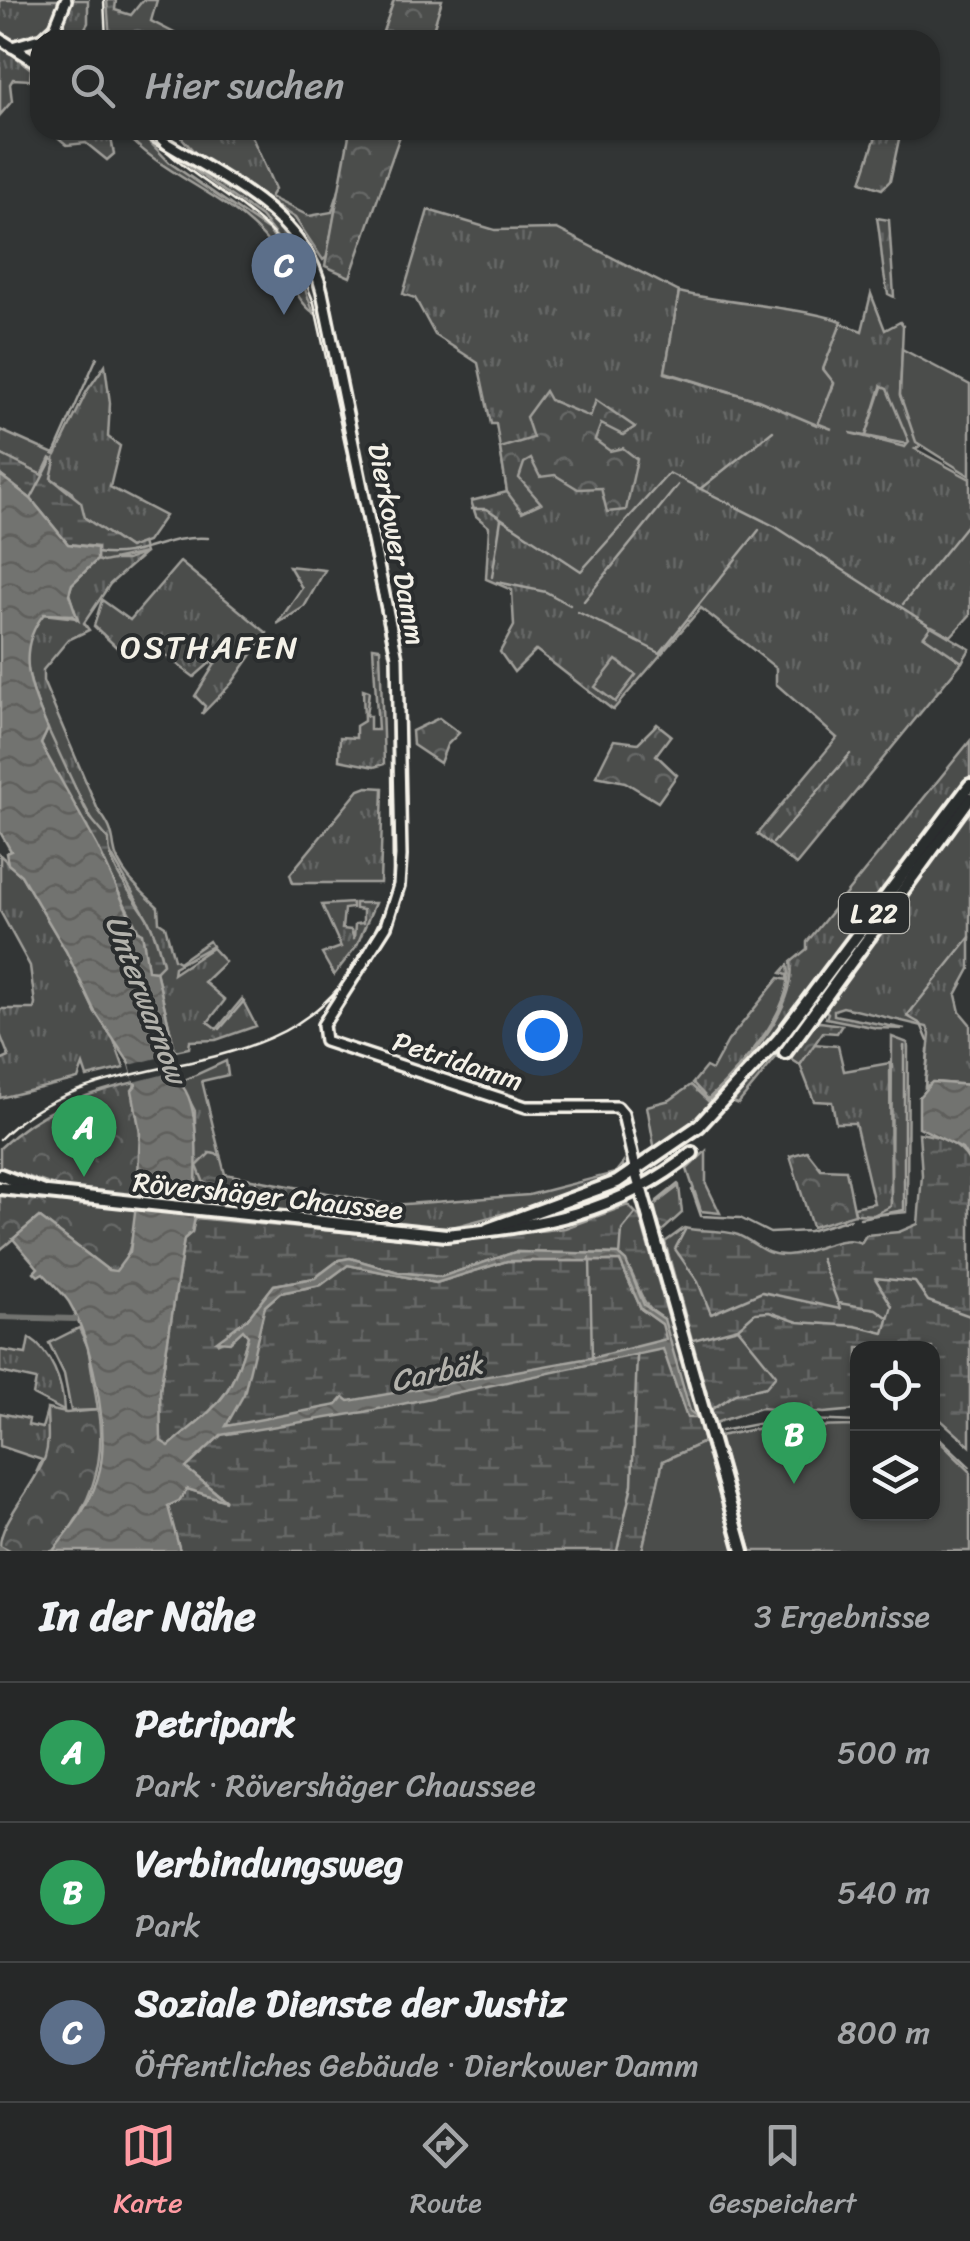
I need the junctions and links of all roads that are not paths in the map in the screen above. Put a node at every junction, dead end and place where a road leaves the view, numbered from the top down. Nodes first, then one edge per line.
1 (66, 0) edge
2 (56, 26) junction
3 (51, 30) edge
4 (54, 30) edge
5 (0, 39) edge
6 (30, 41) edge
7 (12, 46) junction
8 (30, 57) edge
9 (161, 140) edge
10 (970, 784) edge
11 (970, 798) edge
12 (323, 1037) joint
13 (784, 1053) dead end
14 (692, 1154) dead end
15 (636, 1172) junction
16 (0, 1175) edge
17 (0, 1188) edge
18 (640, 1189) junction
19 (45, 1193) junction
20 (487, 1230) junction
21 (743, 1551) edge

1 - 2 street
2 - 3 street
2 - 4 street
5 - 7 street
6 - 7 street
7 - 8 street
9 - 12 street, Dierkower Damm
10 - 15 main road, Rövershäger Chaussee / L 22
11 - 13 main road, L 22
12 - 15 street, Petridamm
14 - 18 main road, Rövershäger Chaussee / L 22
15 - 18 main road, Petridamm
15 - 20 main road, Rövershäger Chaussee / L 22
16 - 19 main road, Rövershäger Chaussee / L 22
17 - 19 main road, Rövershäger Chaussee / L 22
18 - 20 main road, Rövershäger Chaussee / L 22
18 - 21 main road, Petridamm
19 - 20 main road, Rövershäger Chaussee / L 22

